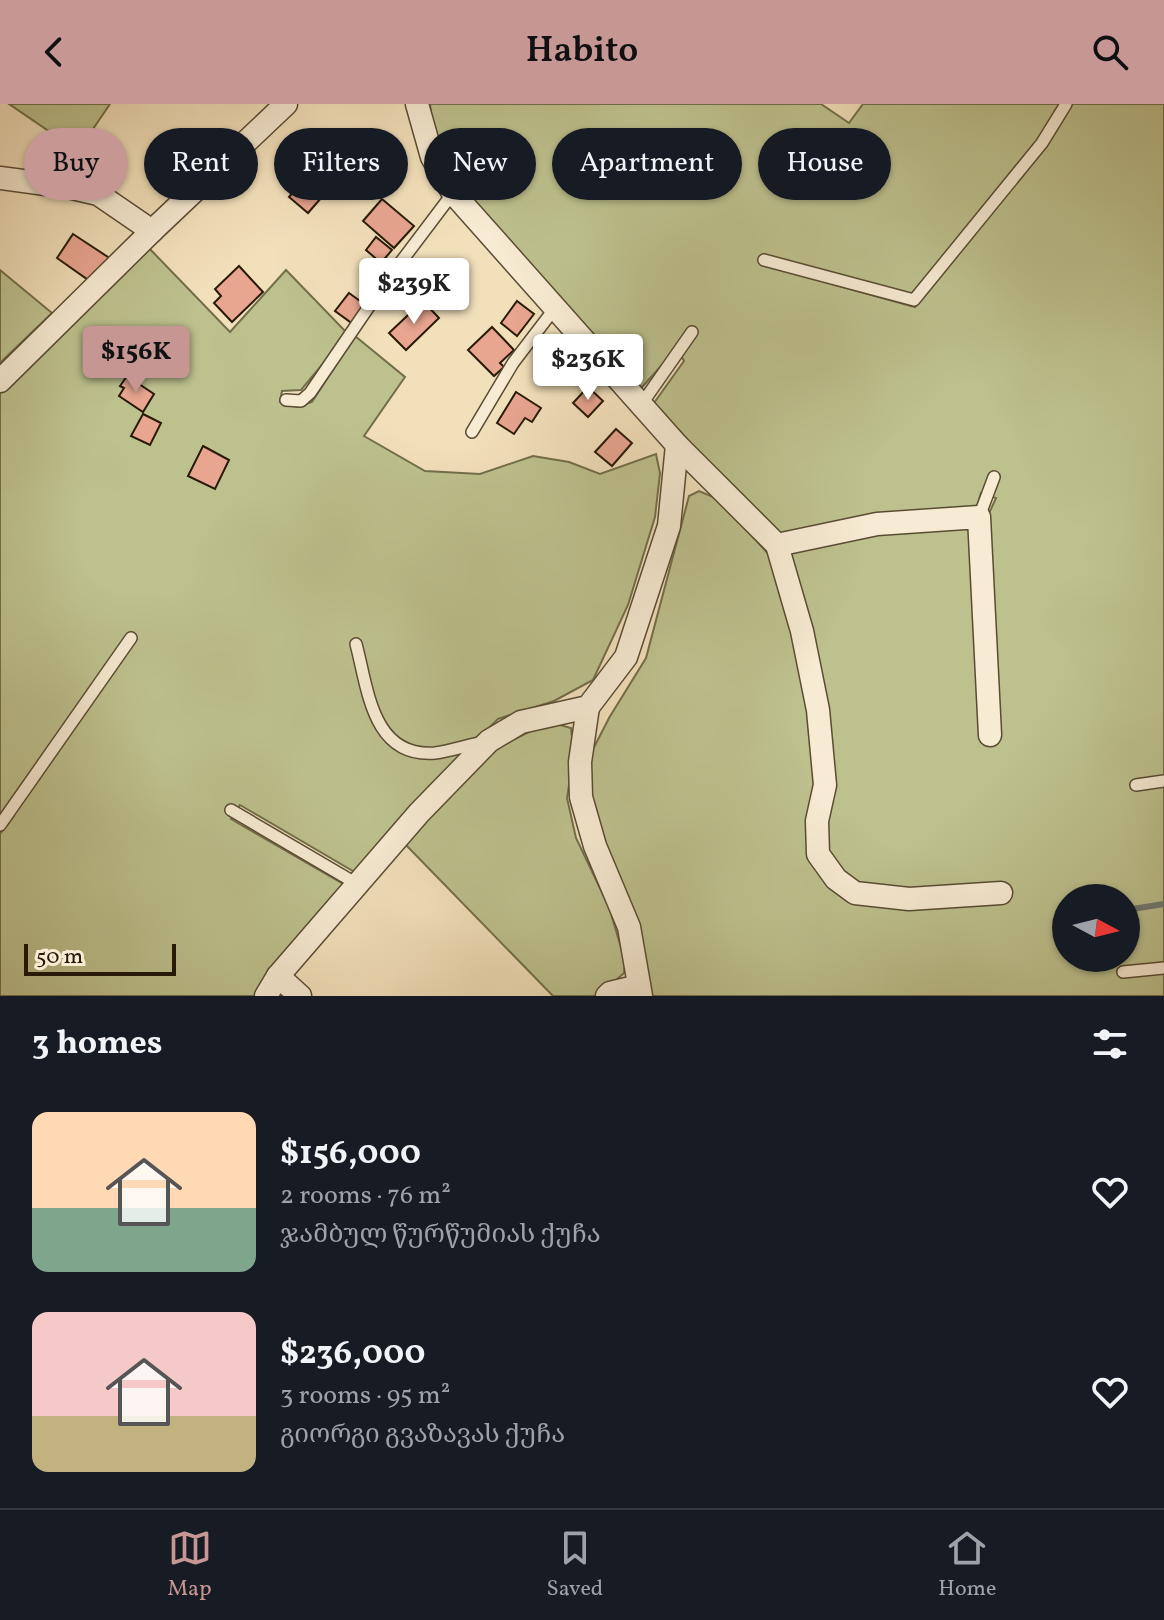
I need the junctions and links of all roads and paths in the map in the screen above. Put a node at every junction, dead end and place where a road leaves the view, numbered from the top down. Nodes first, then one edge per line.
1 (286, 104) edge
2 (417, 104) edge
3 (1066, 104) edge
4 (424, 129) edge
5 (0, 178) edge
6 (448, 200) edge
7 (459, 200) edge
8 (152, 231) junction
9 (764, 260) dead end
10 (555, 308) junction
11 (692, 332) dead end
12 (0, 381) edge
13 (286, 400) dead end
14 (641, 405) junction
15 (472, 432) dead end
16 (677, 445) junction
17 (994, 477) dead end
18 (979, 517) junction
19 (777, 545) junction
20 (131, 638) dead end
21 (356, 644) dead end
22 (588, 707) junction
23 (990, 735) dead end
24 (489, 741) junction
25 (1164, 781) edge
26 (1136, 785) dead end
27 (231, 810) dead end
28 (0, 825) edge
29 (357, 884) junction
30 (1001, 893) dead end
31 (1164, 968) edge
32 (1140, 970) edge
33 (278, 976) junction
34 (640, 991) edge
35 (266, 996) edge
36 (300, 996) edge
37 (607, 996) edge

1 - 8 street
2 - 4 street
3 - 9 lane
5 - 8 street
6 - 13 lane
7 - 10 street
8 - 12 street
10 - 14 street
10 - 15 lane
11 - 14 lane
14 - 16 street
16 - 19 street
16 - 22 street
17 - 18 lane
18 - 19 street
18 - 23 street
19 - 30 street
20 - 28 lane
21 - 24 lane
22 - 24 street
22 - 34 street
24 - 29 street
25 - 26 lane
27 - 29 lane
29 - 33 street
31 - 32 lane
33 - 35 street
33 - 36 street
34 - 37 street

